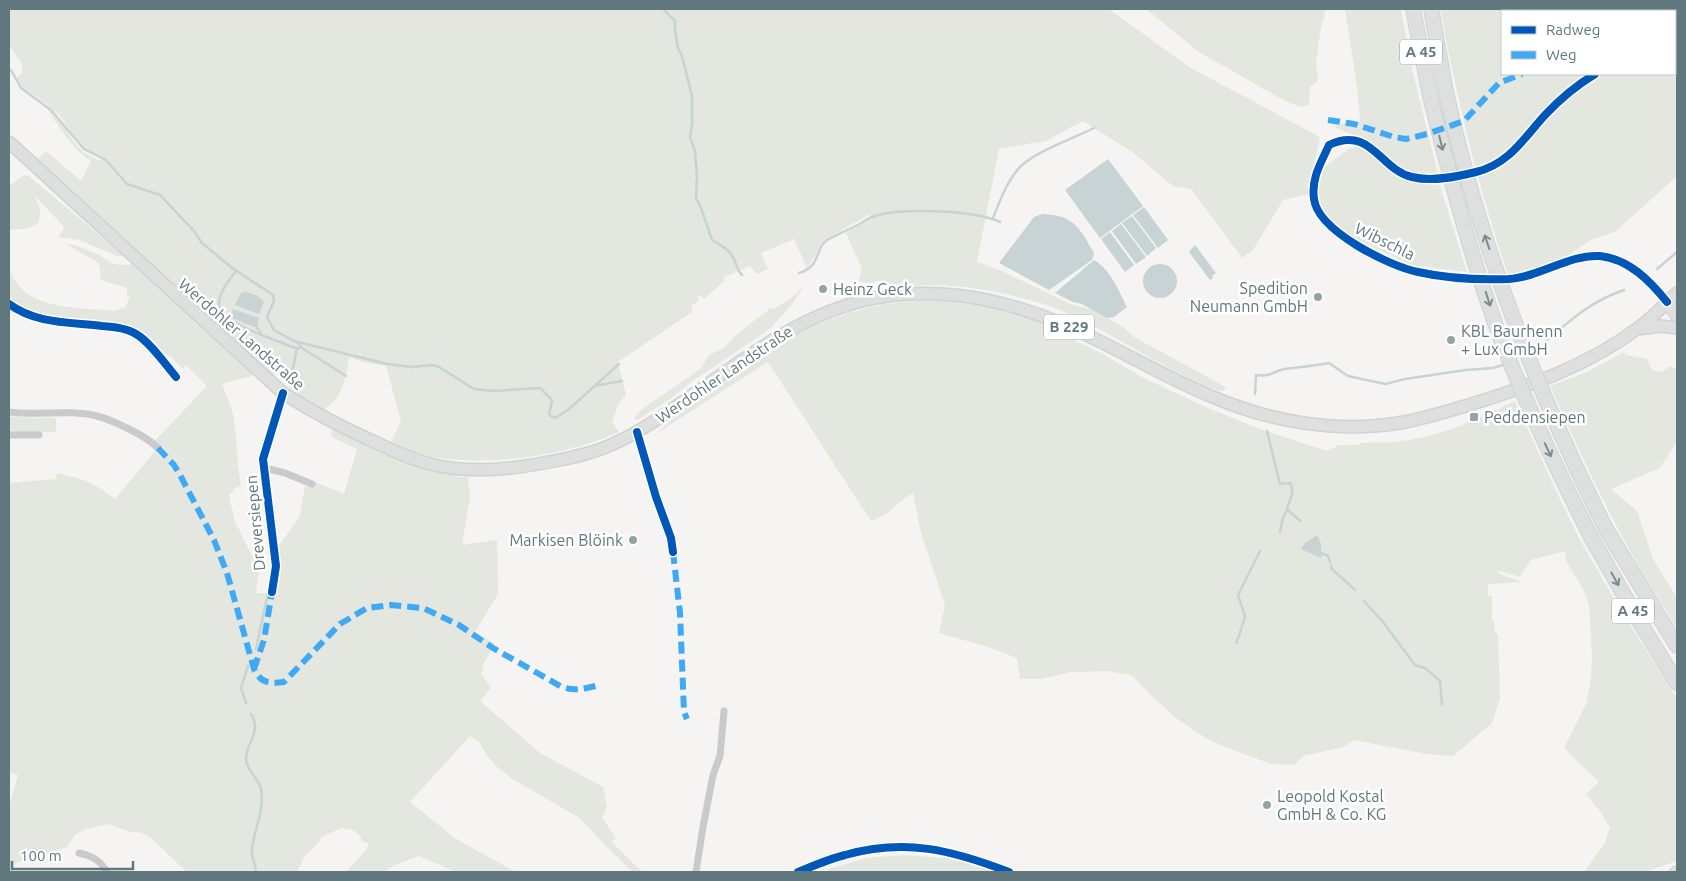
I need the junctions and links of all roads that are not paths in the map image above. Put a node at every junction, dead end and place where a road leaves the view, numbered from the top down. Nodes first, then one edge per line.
1 (1413, 9) edge
2 (1431, 9) edge
3 (1594, 75) edge
4 (9, 142) edge
5 (1677, 293) edge
6 (1667, 302) junction
7 (9, 304) edge
8 (1677, 316) edge
9 (1677, 328) edge
10 (1637, 329) junction
11 (176, 376) dead end
12 (283, 393) junction
13 (9, 412) edge
14 (637, 432) junction
15 (39, 435) dead end
16 (9, 436) edge
17 (158, 448) dead end
18 (264, 468) junction
19 (312, 484) dead end
20 (674, 552) dead end
21 (272, 592) dead end
22 (1677, 646) edge
23 (1677, 683) edge
24 (724, 712) dead end
25 (79, 853) dead end
26 (107, 872) edge
27 (696, 872) edge
28 (798, 872) edge
29 (1009, 872) edge

1 -> 23 highway, A 45, bridge
22 -> 2 highway, A 45, bridge
3 - 6 street, Wibschla
4 - 12 main road, Werdohler Landstraße / B 229
5 - 6 main road, B 229
6 - 8 main road
6 - 10 main road, Werdohler Landstraße / B 229
7 - 11 street
9 - 10 main road, B 229
10 - 14 main road, Werdohler Landstraße / B 229
12 - 14 main road, Werdohler Landstraße / B 229
12 - 18 street, Dreversiepen
13 - 17 street
14 - 20 street
15 - 16 street
18 - 19 street, Dreversiepen
18 - 21 street, Dreversiepen
24 - 27 street
25 - 26 street
28 - 29 street

